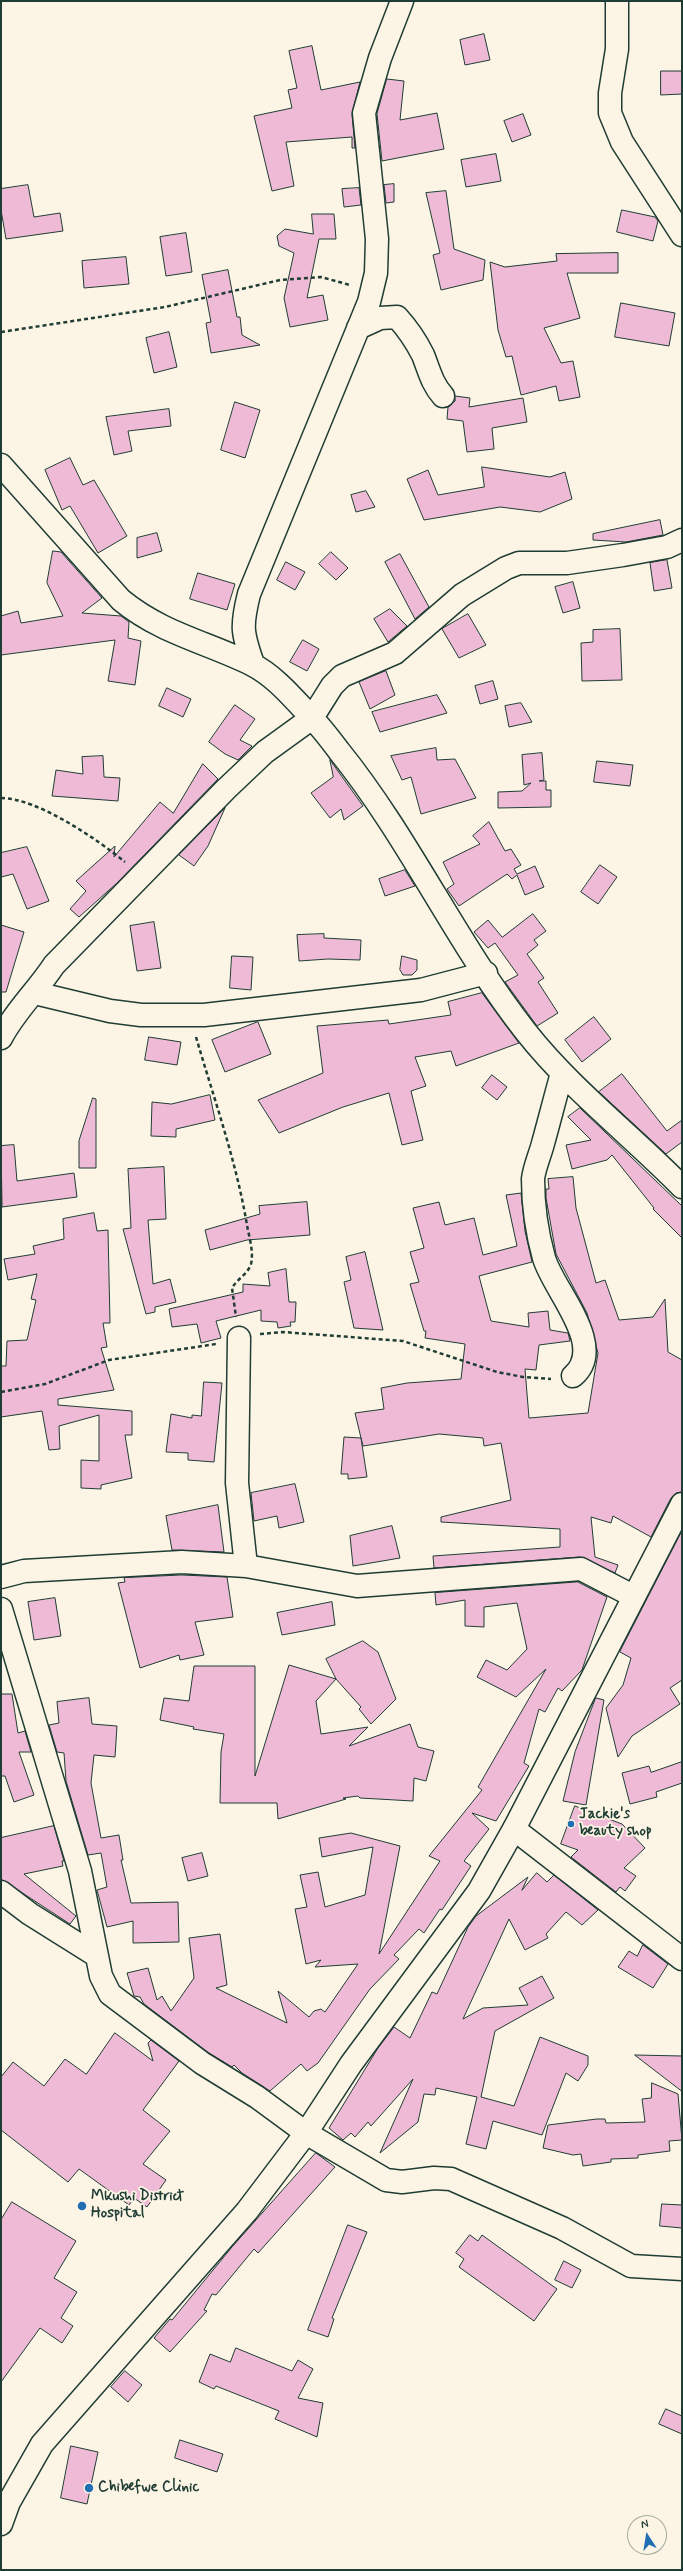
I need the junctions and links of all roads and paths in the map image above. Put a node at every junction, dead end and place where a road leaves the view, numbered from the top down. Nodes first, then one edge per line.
1 (402, 1) edge
2 (617, 1) edge
3 (682, 235) edge
4 (369, 302) junction
5 (358, 328) junction
6 (1, 332) edge
7 (444, 396) dead end
8 (1, 465) edge
9 (682, 540) edge
10 (253, 664) junction
11 (312, 718) junction
12 (1, 798) edge
13 (142, 875) junction
14 (486, 973) junction
15 (35, 993) junction
16 (189, 1015) junction
17 (1, 1038) edge
18 (562, 1073) junction
19 (682, 1187) edge
20 (239, 1338) junction
21 (573, 1376) joint
22 (1, 1392) edge
23 (682, 1504) edge
24 (246, 1566) junction
25 (1, 1577) edge
26 (633, 1596) junction
27 (1, 1609) edge
28 (514, 1830) junction
29 (1, 1892) edge
30 (97, 1956) junction
31 (682, 1959) edge
32 (306, 2133) junction
33 (682, 2269) edge
34 (1, 2524) edge

1 - 4 street
2 - 3 street
4 - 5 street
4 - 6 path
5 - 7 street
5 - 10 street
8 - 10 street
9 - 11 street
10 - 11 street
11 - 13 street
11 - 14 street
12 - 13 path
13 - 15 street
14 - 16 street
14 - 18 street
15 - 16 street
15 - 17 street
16 - 20 path
18 - 19 street
18 - 21 street
20 - 21 path
20 - 22 path
20 - 24 street
23 - 26 street
24 - 25 street
24 - 26 street
26 - 28 street
27 - 30 street
28 - 31 street
28 - 32 street
29 - 30 street
30 - 32 street
32 - 33 street
32 - 34 street

